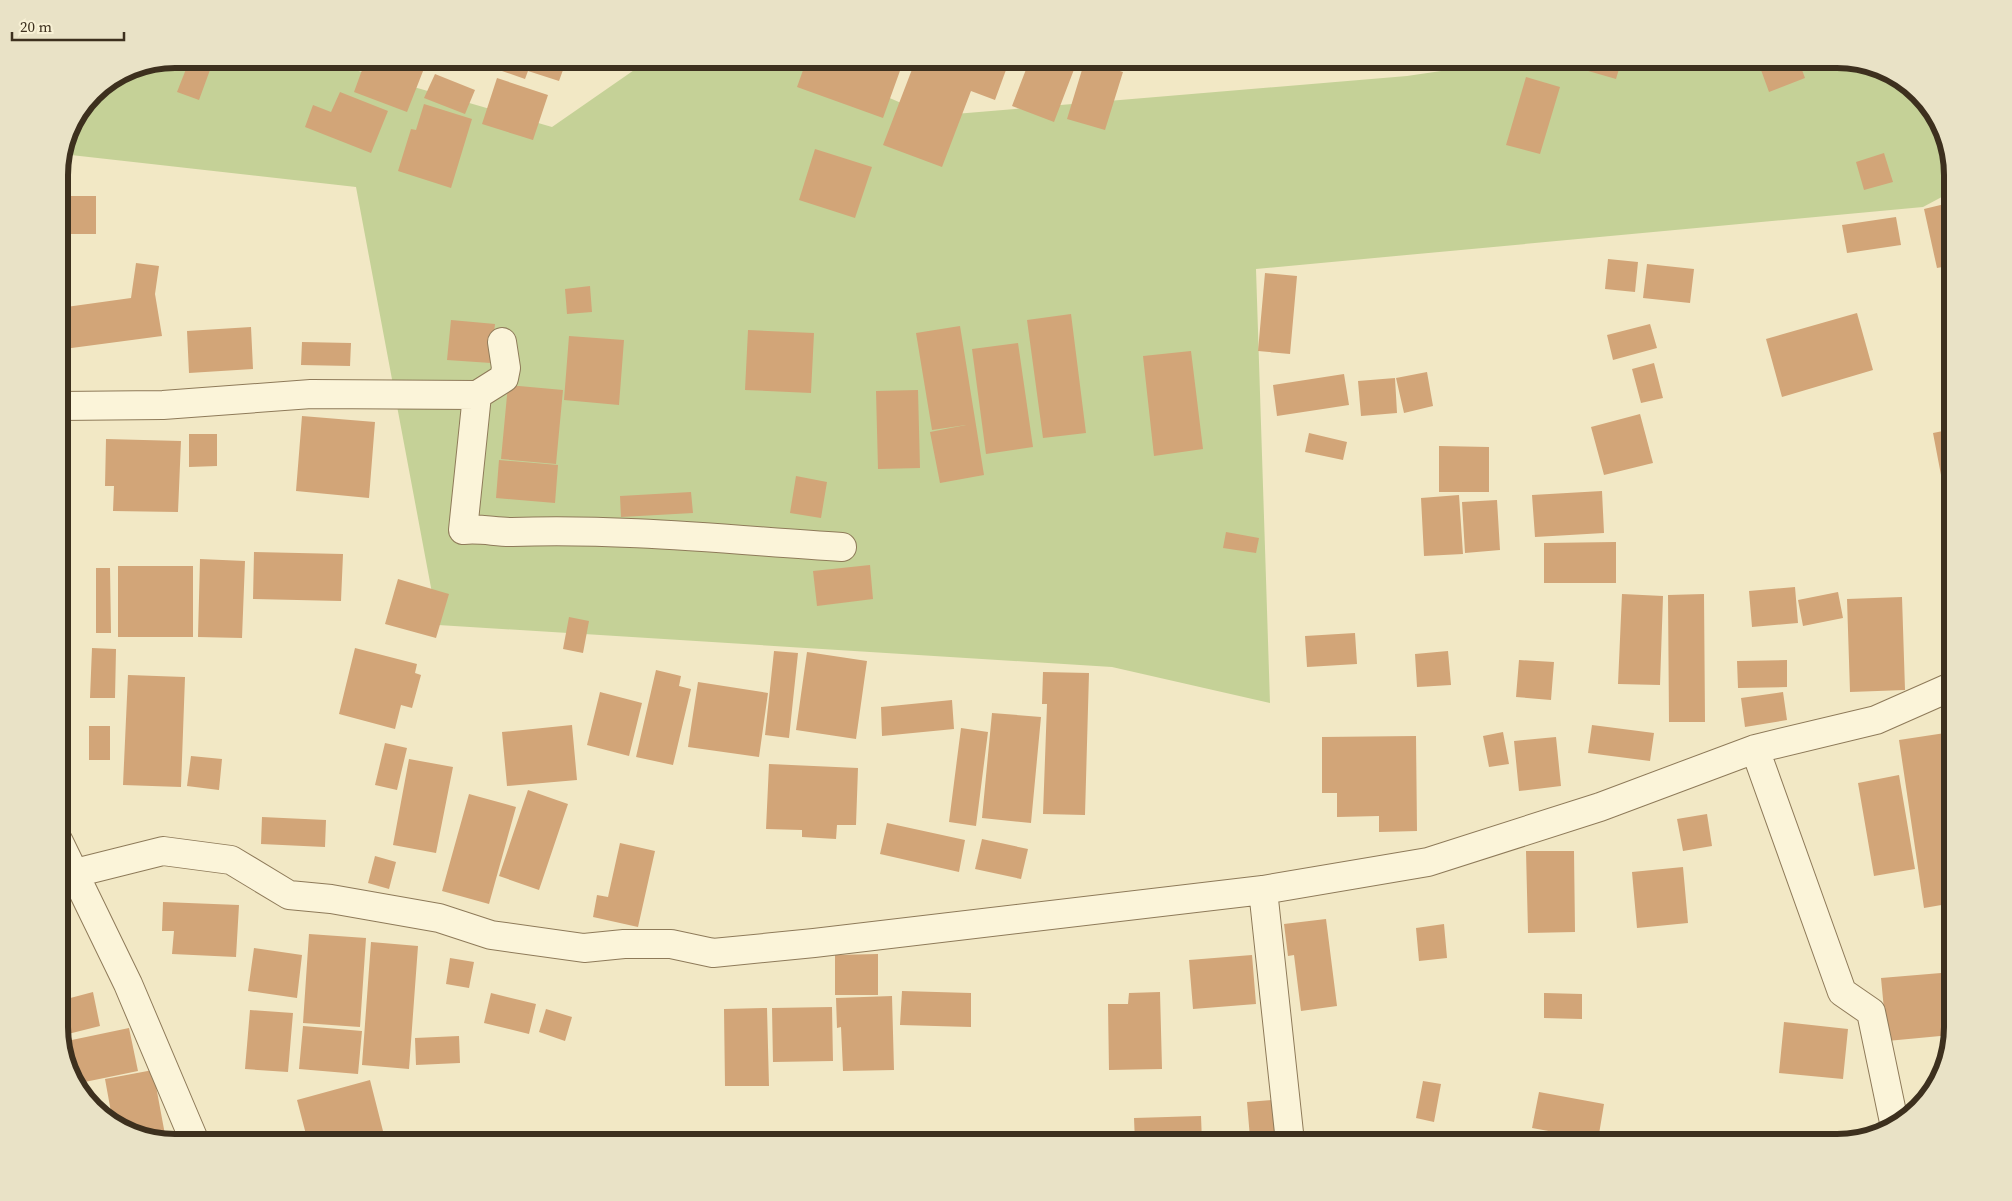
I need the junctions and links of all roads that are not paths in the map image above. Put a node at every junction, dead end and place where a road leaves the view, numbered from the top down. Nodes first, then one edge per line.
1 (502, 342) dead end
2 (477, 395) junction
3 (68, 406) edge
4 (842, 547) dead end
5 (1944, 690) edge
6 (1755, 749) junction
7 (68, 859) edge
8 (75, 873) junction
9 (1263, 890) junction
10 (1892, 1118) edge
11 (192, 1134) edge
12 (1289, 1134) edge

1 - 2 street
2 - 3 street
2 - 4 street
5 - 6 street
6 - 9 street
6 - 10 street
7 - 8 street
8 - 9 street
8 - 11 street
9 - 12 street

